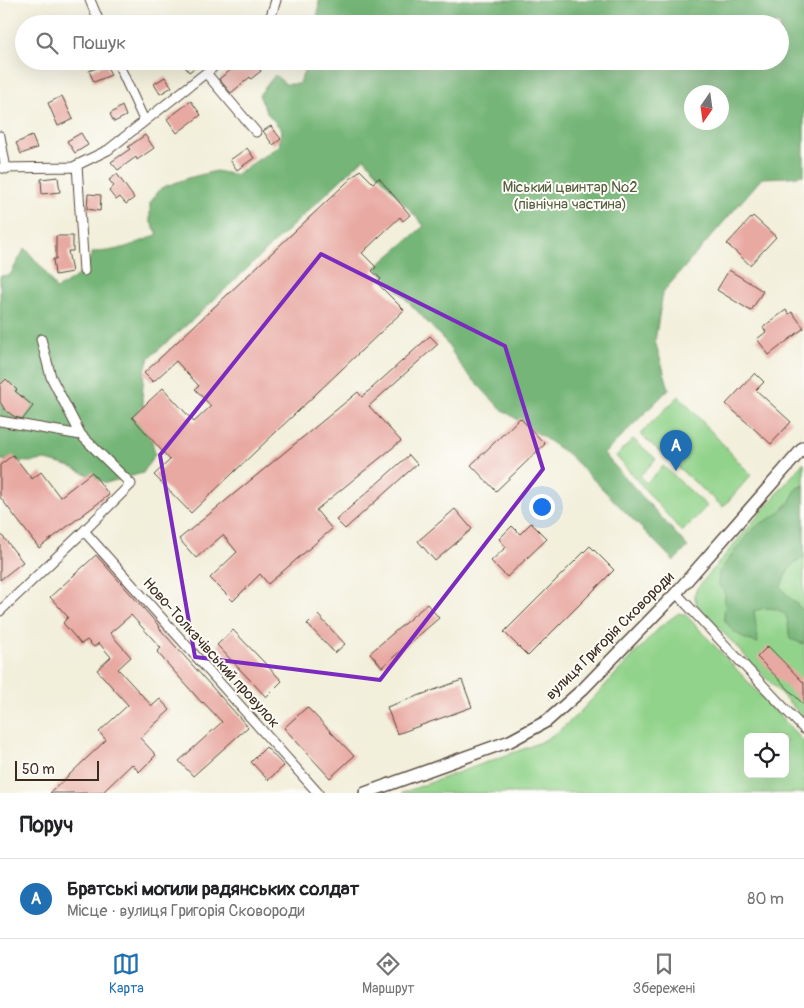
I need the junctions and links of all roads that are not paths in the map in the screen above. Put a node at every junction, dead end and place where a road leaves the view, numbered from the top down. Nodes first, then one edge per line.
1 (90, 0) edge
2 (276, 0) edge
3 (96, 15) edge
4 (272, 15) edge
5 (122, 70) edge
6 (210, 70) edge
7 (206, 73) junction
8 (144, 120) junction
9 (256, 132) dead end
10 (0, 136) edge
11 (77, 165) junction
12 (3, 168) edge
13 (84, 271) dead end
14 (41, 339) dead end
15 (0, 421) edge
16 (81, 435) junction
17 (804, 448) edge
18 (84, 531) junction
19 (676, 593) junction
20 (0, 611) edge
21 (804, 729) edge
22 (318, 793) edge
23 (365, 793) edge

1 - 3 street
2 - 4 street
5 - 8 street
6 - 7 street
7 - 8 street
7 - 9 street
8 - 11 street
10 - 12 street
11 - 12 street
11 - 13 street
14 - 16 street
15 - 16 street
16 - 18 street
17 - 19 street, вулиця Григорія Сковороди
18 - 20 street
18 - 22 street, Ново-Толкачівський провулок
19 - 21 street
19 - 23 street, вулиця Григорія Сковороди

